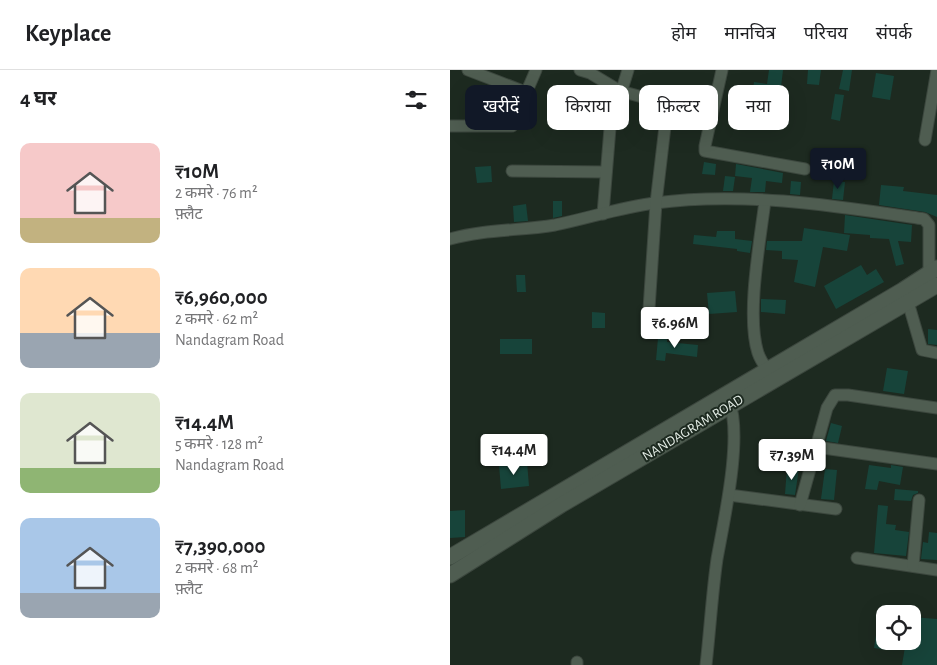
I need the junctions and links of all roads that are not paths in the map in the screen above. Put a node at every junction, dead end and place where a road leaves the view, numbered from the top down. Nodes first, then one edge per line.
1 (468, 70) edge
2 (536, 70) edge
3 (580, 70) edge
4 (628, 70) edge
5 (722, 70) edge
6 (937, 70) edge
7 (507, 85) edge
8 (531, 85) edge
9 (611, 85) edge
10 (622, 85) edge
11 (450, 126) edge
12 (465, 126) edge
13 (610, 130) edge
14 (665, 130) edge
15 (925, 140) dead end
16 (805, 169) dead end
17 (512, 171) dead end
18 (606, 172) junction
19 (765, 201) junction
20 (656, 203) junction
21 (603, 214) junction
22 (450, 239) edge
23 (934, 275) edge
24 (908, 302) junction
25 (649, 308) dead end
26 (937, 353) edge
27 (770, 375) junction
28 (729, 400) junction
29 (937, 408) edge
30 (816, 448) junction
31 (937, 464) edge
32 (729, 495) junction
33 (920, 500) dead end
34 (800, 505) junction
35 (836, 509) dead end
36 (501, 535) junction
37 (450, 557) edge
38 (857, 558) dead end
39 (913, 566) junction
40 (937, 570) edge
41 (450, 575) edge
42 (706, 665) edge

1 - 7 street
2 - 8 street
3 - 9 street
4 - 10 street
5 - 16 street
6 - 15 street
11 - 12 street
13 - 18 street
14 - 20 street
17 - 18 street
18 - 21 street
19 - 20 street
19 - 23 street
19 - 27 street
20 - 21 street
20 - 25 street
21 - 22 street
23 - 24 street, NANDAGRAM ROAD
23 - 27 street, NANDAGRAM ROAD
24 - 26 street
24 - 27 street, NANDAGRAM ROAD
27 - 28 street, NANDAGRAM ROAD
28 - 32 street
28 - 36 street, NANDAGRAM ROAD
29 - 30 street
30 - 31 street
30 - 34 street
32 - 34 street
32 - 42 street
33 - 39 street
34 - 35 street
36 - 37 street, NANDAGRAM ROAD
36 - 41 street, NANDAGRAM ROAD
38 - 39 street
39 - 40 street

